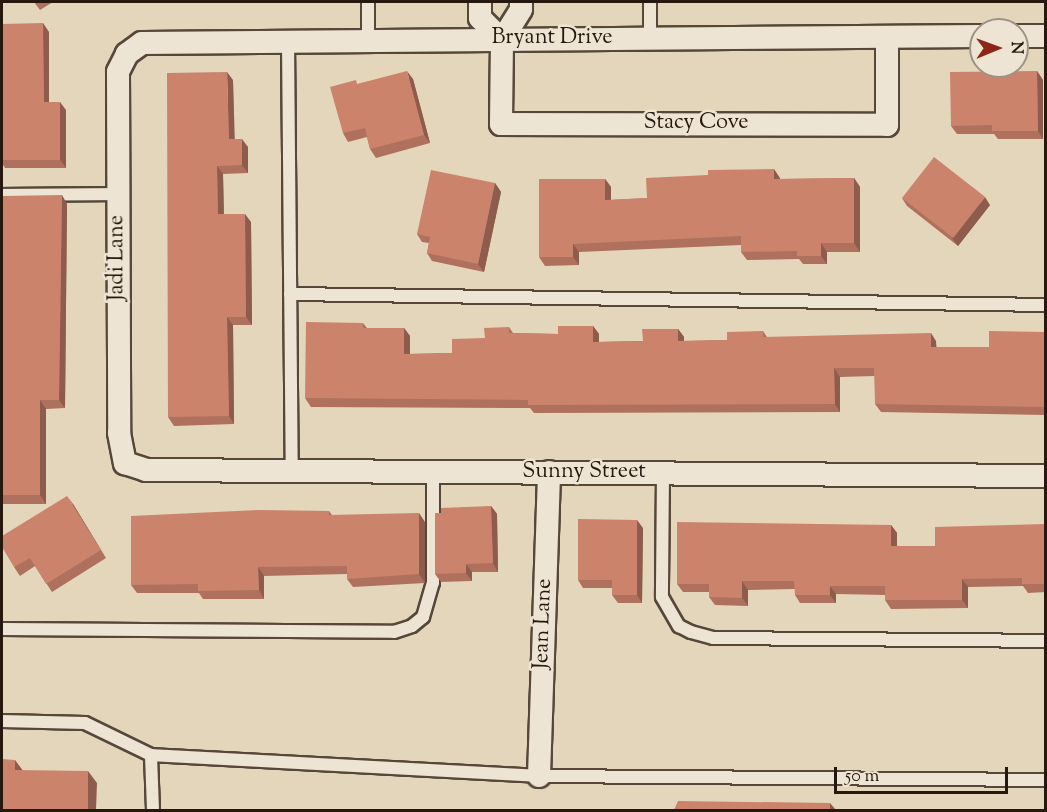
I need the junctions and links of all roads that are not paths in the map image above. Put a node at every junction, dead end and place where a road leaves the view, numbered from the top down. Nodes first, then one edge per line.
1 (368, 2) edge
2 (480, 2) edge
3 (521, 2) edge
4 (650, 2) edge
5 (969, 36) edge
6 (1029, 36) edge
7 (1046, 36) edge
8 (887, 37) junction
9 (650, 39) junction
10 (502, 40) junction
11 (288, 41) junction
12 (368, 41) junction
13 (127, 54) joint
14 (118, 194) junction
15 (2, 195) edge
16 (290, 294) junction
17 (1046, 305) edge
18 (124, 463) joint
19 (292, 471) junction
20 (433, 472) junction
21 (549, 472) junction
22 (663, 473) junction
23 (1046, 476) edge
24 (2, 629) edge
25 (1046, 641) edge
26 (2, 721) edge
27 (151, 755) junction
28 (539, 776) junction
29 (1046, 780) edge
30 (153, 810) edge

1 - 12 lane
2 - 10 street
3 - 10 street
4 - 9 lane
5 - 8 street, Bryant Drive
6 - 7 street
8 - 9 street, Bryant Drive
8 - 10 street, Stacy Cove
9 - 10 street, Bryant Drive
10 - 12 street, Bryant Drive
11 - 12 street, Bryant Drive
11 - 13 street, Bryant Drive
11 - 16 lane
13 - 14 street, Jadi Lane
14 - 15 lane
14 - 18 street, Jadi Lane
16 - 17 lane
16 - 19 lane
18 - 19 street, Sunny Street
19 - 20 street, Sunny Street
20 - 21 street, Sunny Street
20 - 24 lane
21 - 22 street, Sunny Street
21 - 28 street, Jean Lane
22 - 23 street, Sunny Street
22 - 25 lane
26 - 27 lane
27 - 28 lane
27 - 30 lane
28 - 29 lane

